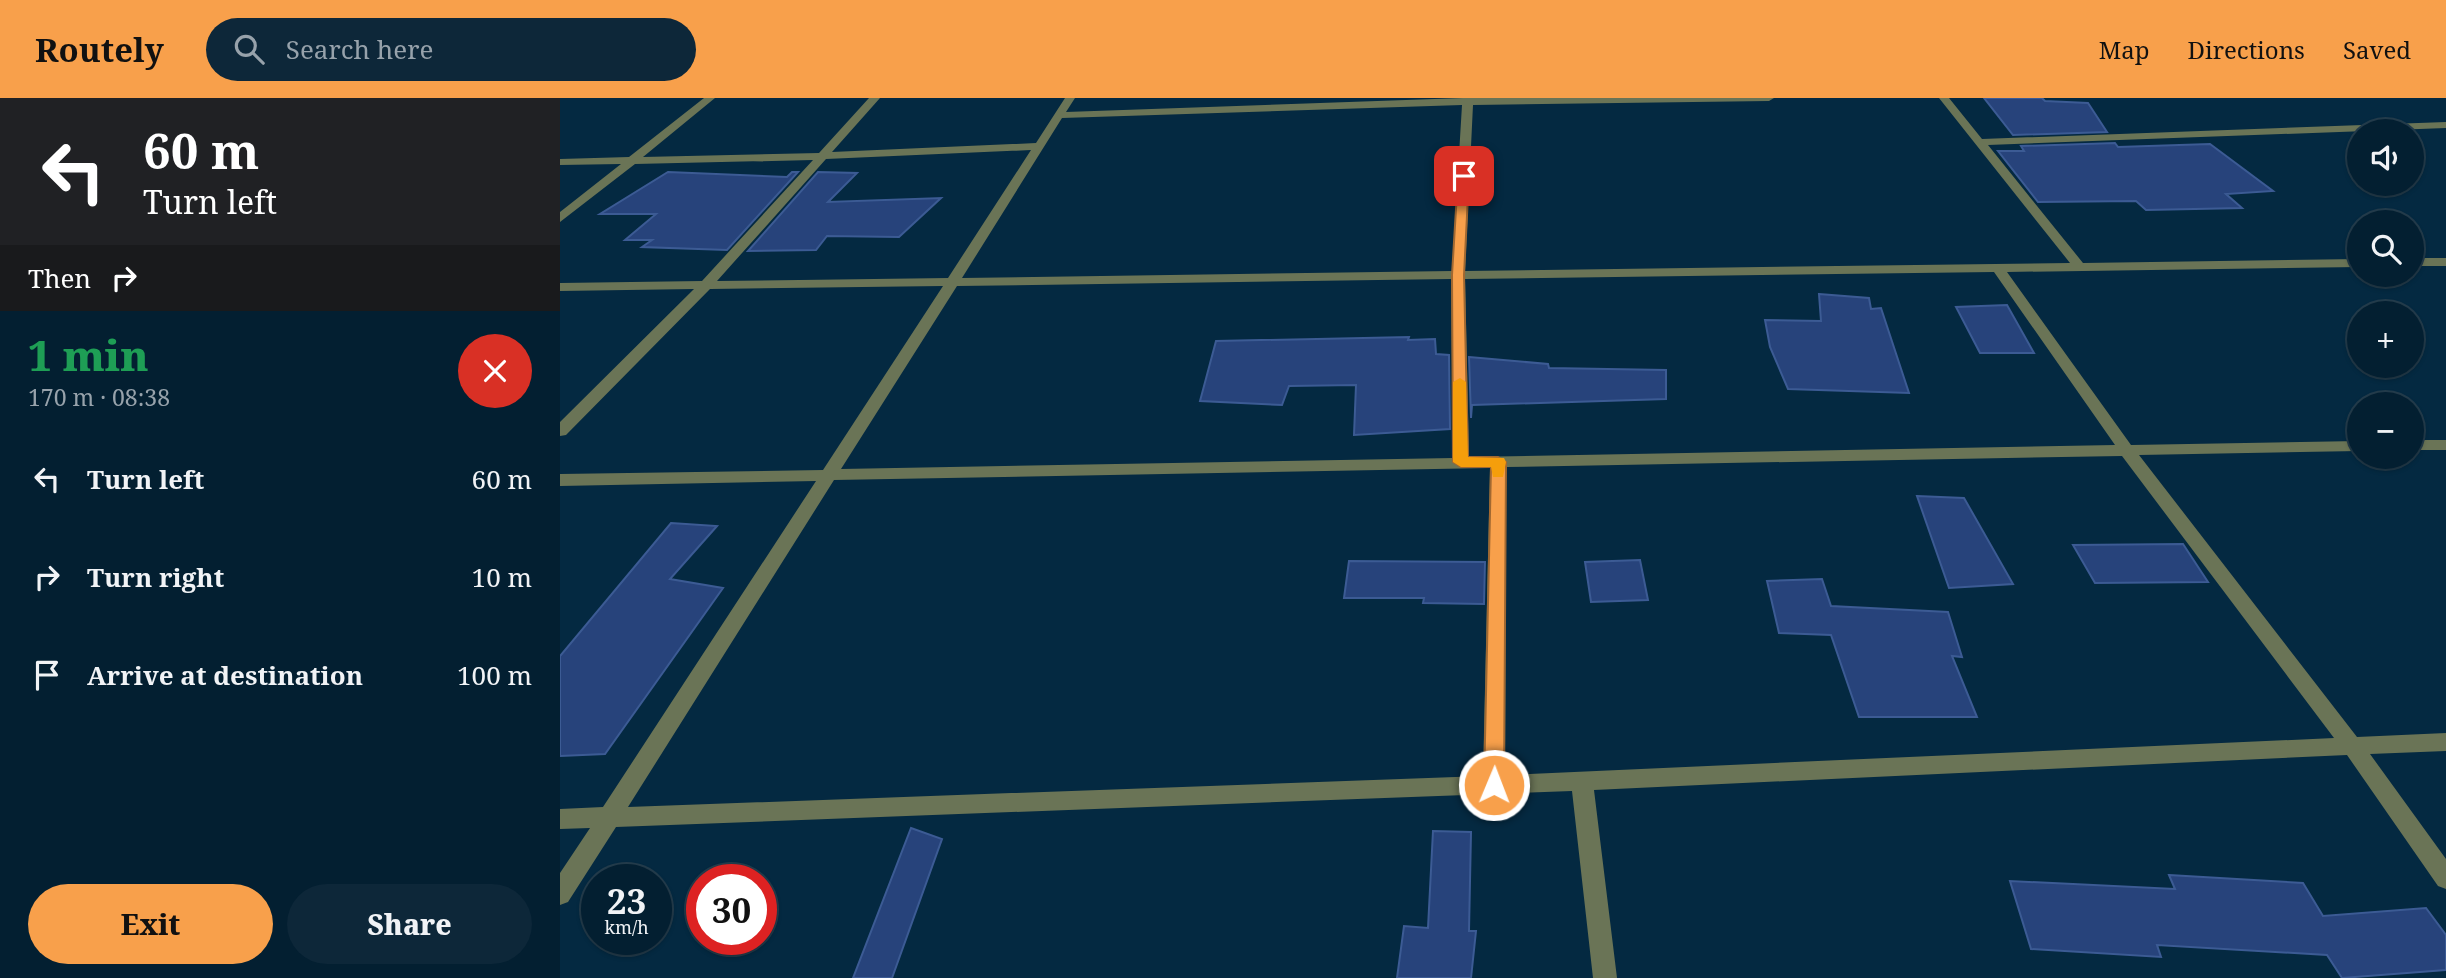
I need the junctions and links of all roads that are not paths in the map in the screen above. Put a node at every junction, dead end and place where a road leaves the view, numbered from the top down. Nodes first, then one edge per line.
1 (710, 98) edge
2 (875, 98) edge
3 (1070, 98) edge
4 (1769, 98) edge
5 (1944, 98) edge
6 (1468, 100) edge
7 (1059, 115) junction
8 (2446, 125) edge
9 (1979, 142) junction
10 (1040, 146) junction
11 (823, 156) junction
12 (632, 160) junction
13 (560, 162) edge
14 (560, 218) edge
15 (2424, 262) edge
16 (2446, 262) edge
17 (2347, 263) edge
18 (2080, 267) junction
19 (1998, 268) junction
20 (1458, 275) junction
21 (953, 282) junction
22 (706, 285) junction
23 (560, 287) edge
24 (560, 431) edge
25 (2424, 445) edge
26 (2446, 445) edge
27 (2347, 446) edge
28 (2126, 450) junction
29 (1461, 462) junction
30 (1498, 462) junction
31 (828, 476) junction
32 (560, 480) edge
33 (2446, 742) edge
34 (2352, 746) junction
35 (1582, 781) junction
36 (1494, 785) junction
37 (610, 817) junction
38 (560, 819) edge
39 (2446, 878) edge
40 (560, 894) edge
41 (1605, 978) edge

1 - 12 street
2 - 11 street
3 - 7 street
4 - 6 street
5 - 9 street
6 - 7 street
6 - 20 street
7 - 10 street
8 - 9 street
9 - 18 street
10 - 11 street
10 - 21 street
11 - 12 street
11 - 22 street
12 - 13 street
12 - 14 street
15 - 16 street
17 - 18 street
18 - 19 street
19 - 20 street
19 - 28 street
20 - 21 street
20 - 29 street
21 - 22 street
21 - 31 street
22 - 23 street
22 - 24 street
25 - 26 street
27 - 28 street
28 - 30 street
28 - 34 street
29 - 30 street
29 - 31 street
30 - 36 street
31 - 32 street
31 - 37 street
33 - 34 street
34 - 35 street
34 - 39 street
35 - 36 street
35 - 41 street
36 - 37 street
37 - 38 street
37 - 40 street

